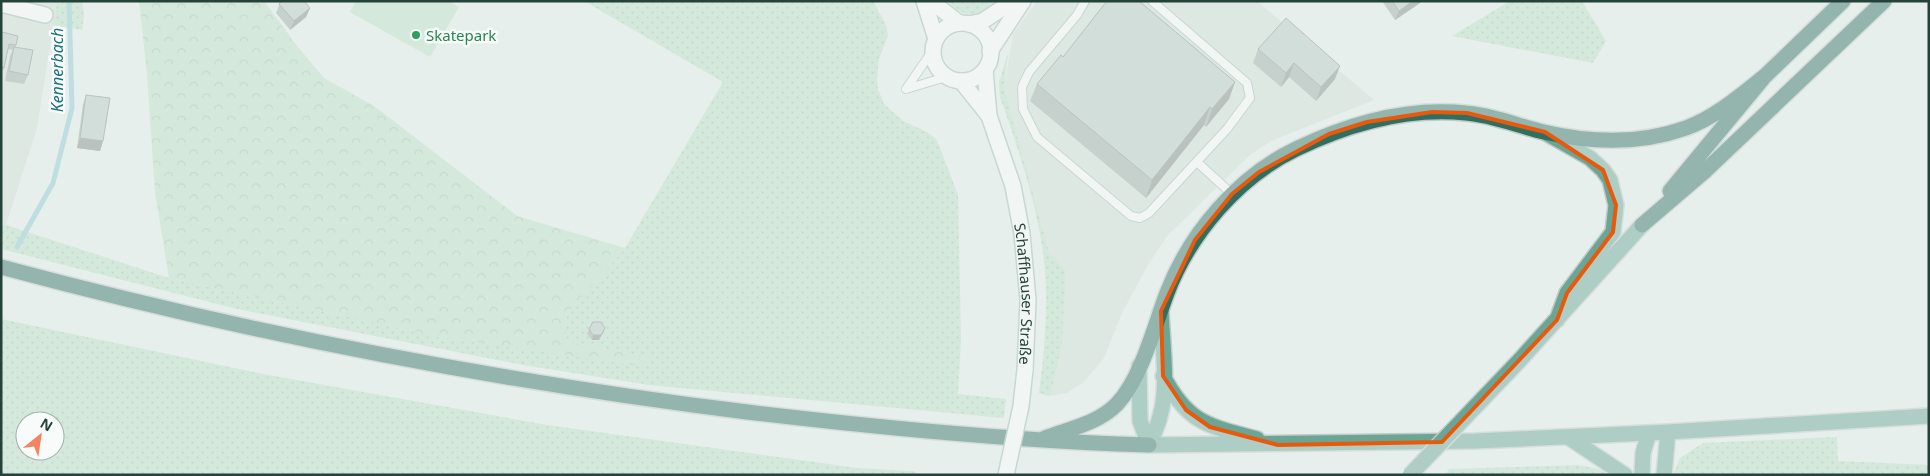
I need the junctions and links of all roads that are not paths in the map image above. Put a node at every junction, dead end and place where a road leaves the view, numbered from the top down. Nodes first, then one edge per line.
1 (924, 1) edge
2 (931, 1) edge
3 (1013, 1) edge
4 (1023, 1) edge
5 (1085, 1) edge
6 (1152, 1) edge
7 (1843, 1) edge
8 (1884, 1) edge
9 (1, 4) edge
10 (45, 15) dead end
11 (964, 24) junction
12 (935, 44) junction
13 (990, 50) junction
14 (985, 70) junction
15 (1765, 76) junction
16 (954, 79) junction
17 (990, 116) junction
18 (1545, 132) junction
19 (1197, 162) junction
20 (1232, 194) junction
21 (1642, 225) junction
22 (1, 267) edge
23 (1161, 311) junction
24 (1557, 320) junction
25 (1139, 366) junction
26 (1164, 376) junction
27 (1929, 416) edge
28 (1668, 432) junction
29 (1649, 433) junction
30 (1568, 438) junction
31 (1039, 440) junction
32 (1149, 445) junction
33 (1278, 445) junction
34 (1006, 475) edge
35 (1410, 475) edge
36 (1625, 475) edge
37 (1642, 475) edge
38 (1664, 475) edge

1 - 12 main road
2 - 11 main road
3 - 11 main road
4 - 13 main road
5 - 19 lane
6 - 19 lane
7 - 15 highway
8 - 21 highway
9 - 10 main road
11 - 12 main road
11 - 13 main road
12 - 16 main road
12 - 16 lane
13 - 14 main road
14 - 16 main road
14 - 17 main road, Schaffhauser Straße
15 - 18 highway
15 - 21 highway
16 - 17 main road, Schaffhauser Straße
17 - 34 main road, Schaffhauser Straße, bridge
18 - 20 highway
18 - 24 main road
19 - 20 lane
20 - 23 highway
21 - 24 main road
22 - 31 highway
23 - 25 highway
23 - 26 main road
24 - 35 main road, bridge
25 - 31 highway
25 - 32 main road
26 - 32 main road
26 - 33 main road
27 - 28 main road
28 - 29 main road
28 - 38 main road
29 - 30 main road
29 - 37 main road
30 - 33 main road
30 - 36 main road
31 - 32 highway
32 - 33 main road

